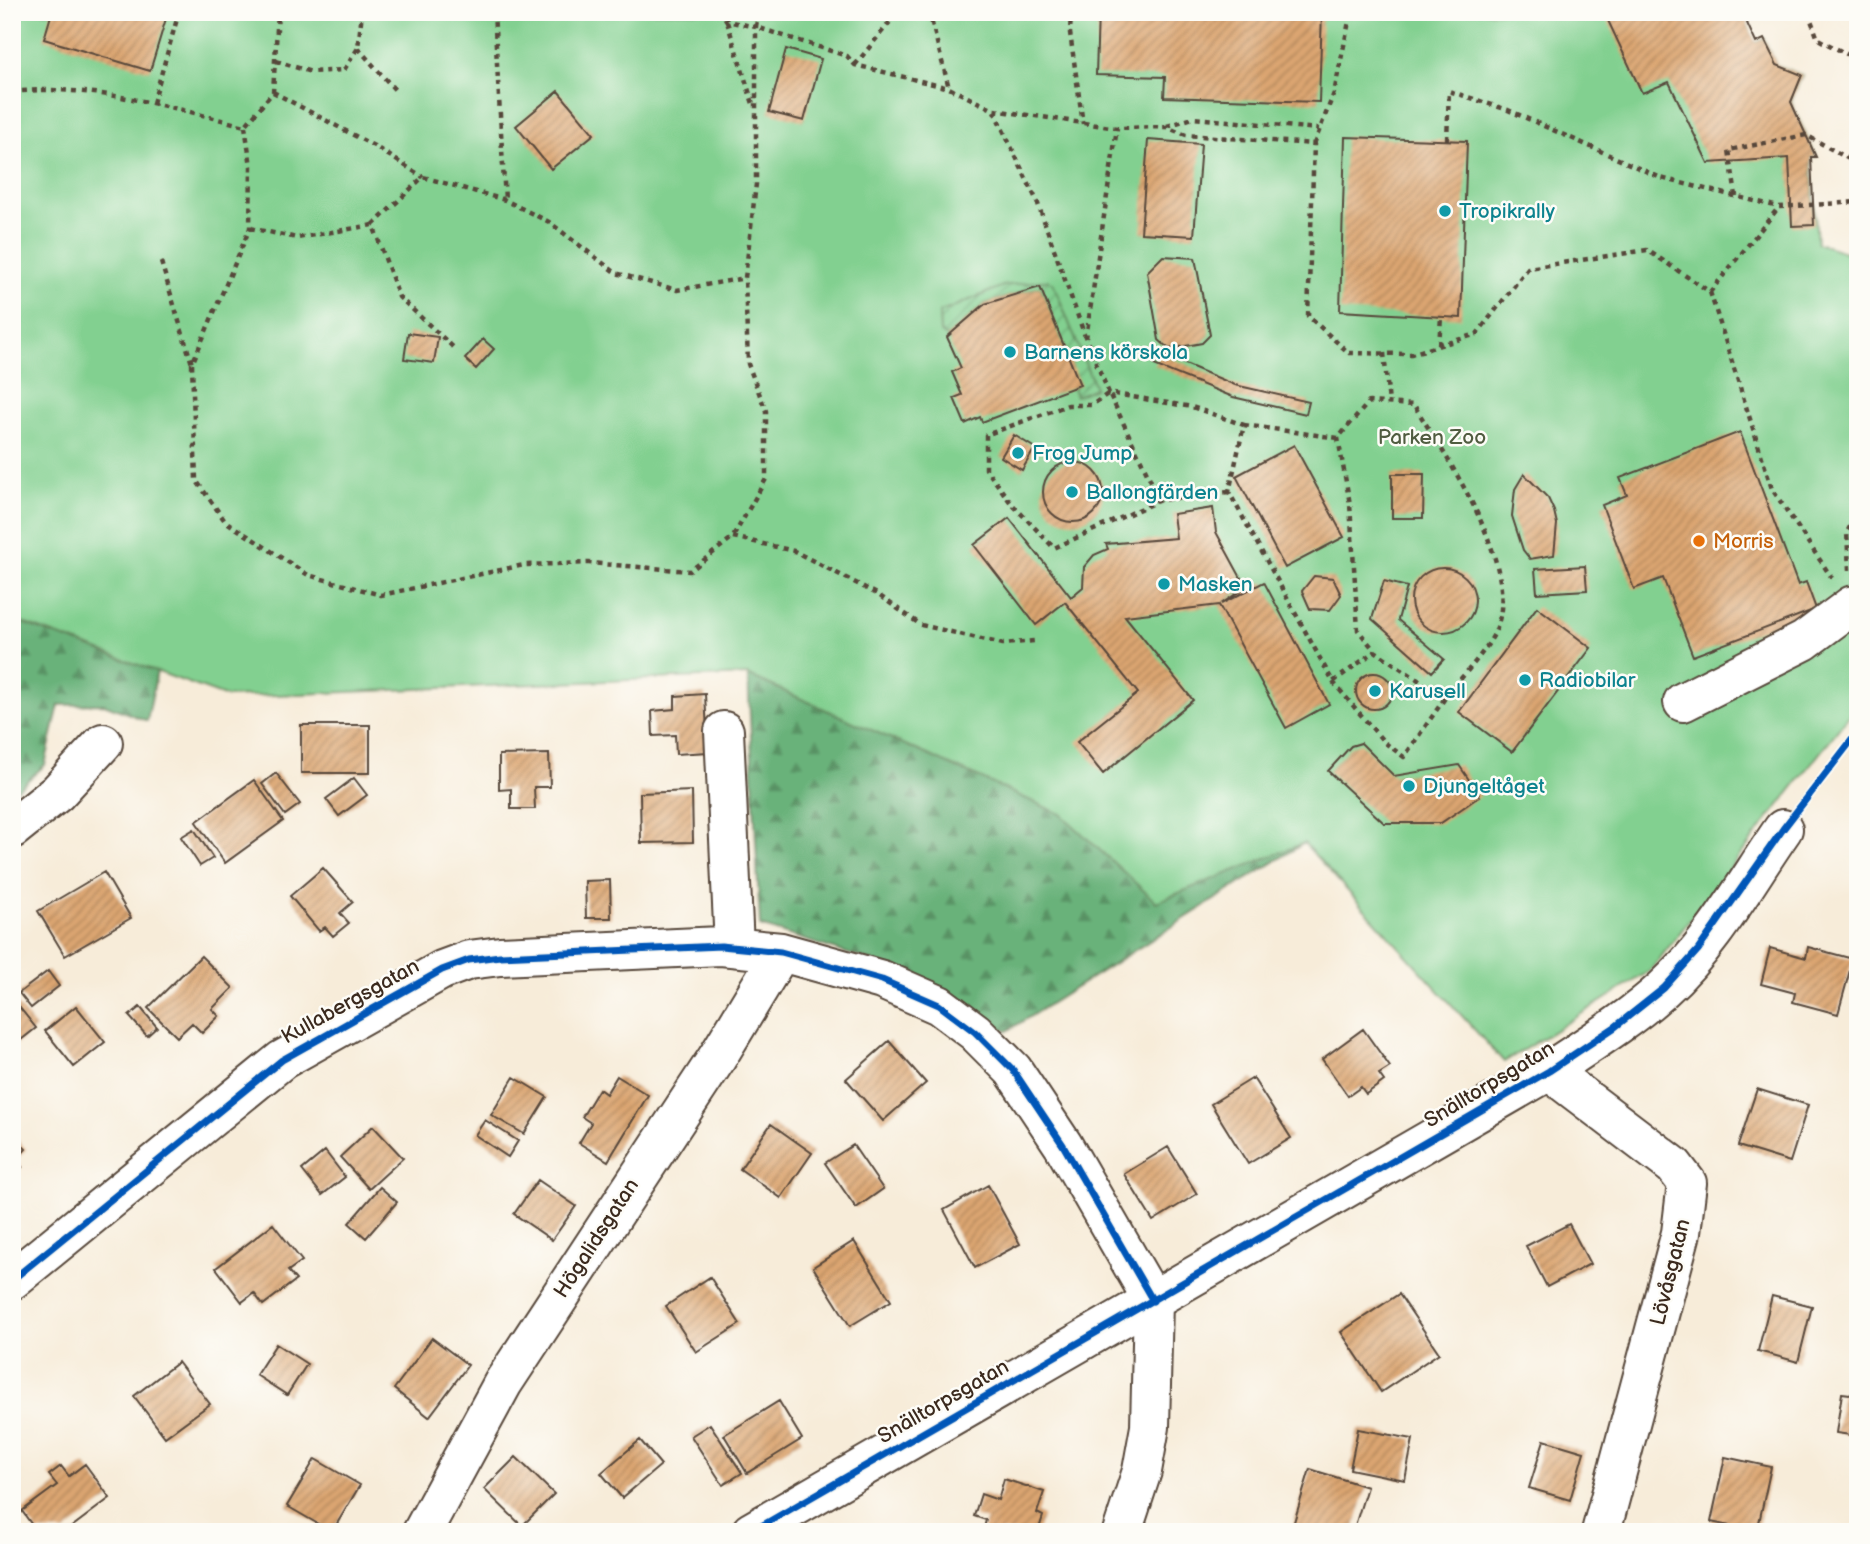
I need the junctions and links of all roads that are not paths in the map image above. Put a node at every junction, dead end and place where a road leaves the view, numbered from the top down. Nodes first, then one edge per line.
1 (1854, 608) edge
2 (1683, 702) dead end
3 (724, 731) dead end
4 (103, 743) dead end
5 (12, 829) edge
6 (1783, 829) dead end
7 (734, 947) junction
8 (781, 951) junction
9 (1549, 1071) junction
10 (12, 1280) edge
11 (1153, 1301) junction
12 (422, 1532) edge
13 (751, 1532) edge
14 (1122, 1532) edge
15 (1601, 1532) edge

1 - 2 street
3 - 7 street
4 - 5 street
6 - 9 street, Snälltorpsgatan
7 - 8 street, Kullabergsgatan
7 - 10 street, Kullabergsgatan
8 - 11 street
8 - 12 street, Högalidsgatan
9 - 11 street, Snälltorpsgatan
9 - 15 street, Lövåsgatan
11 - 13 street, Snälltorpsgatan
11 - 14 street

